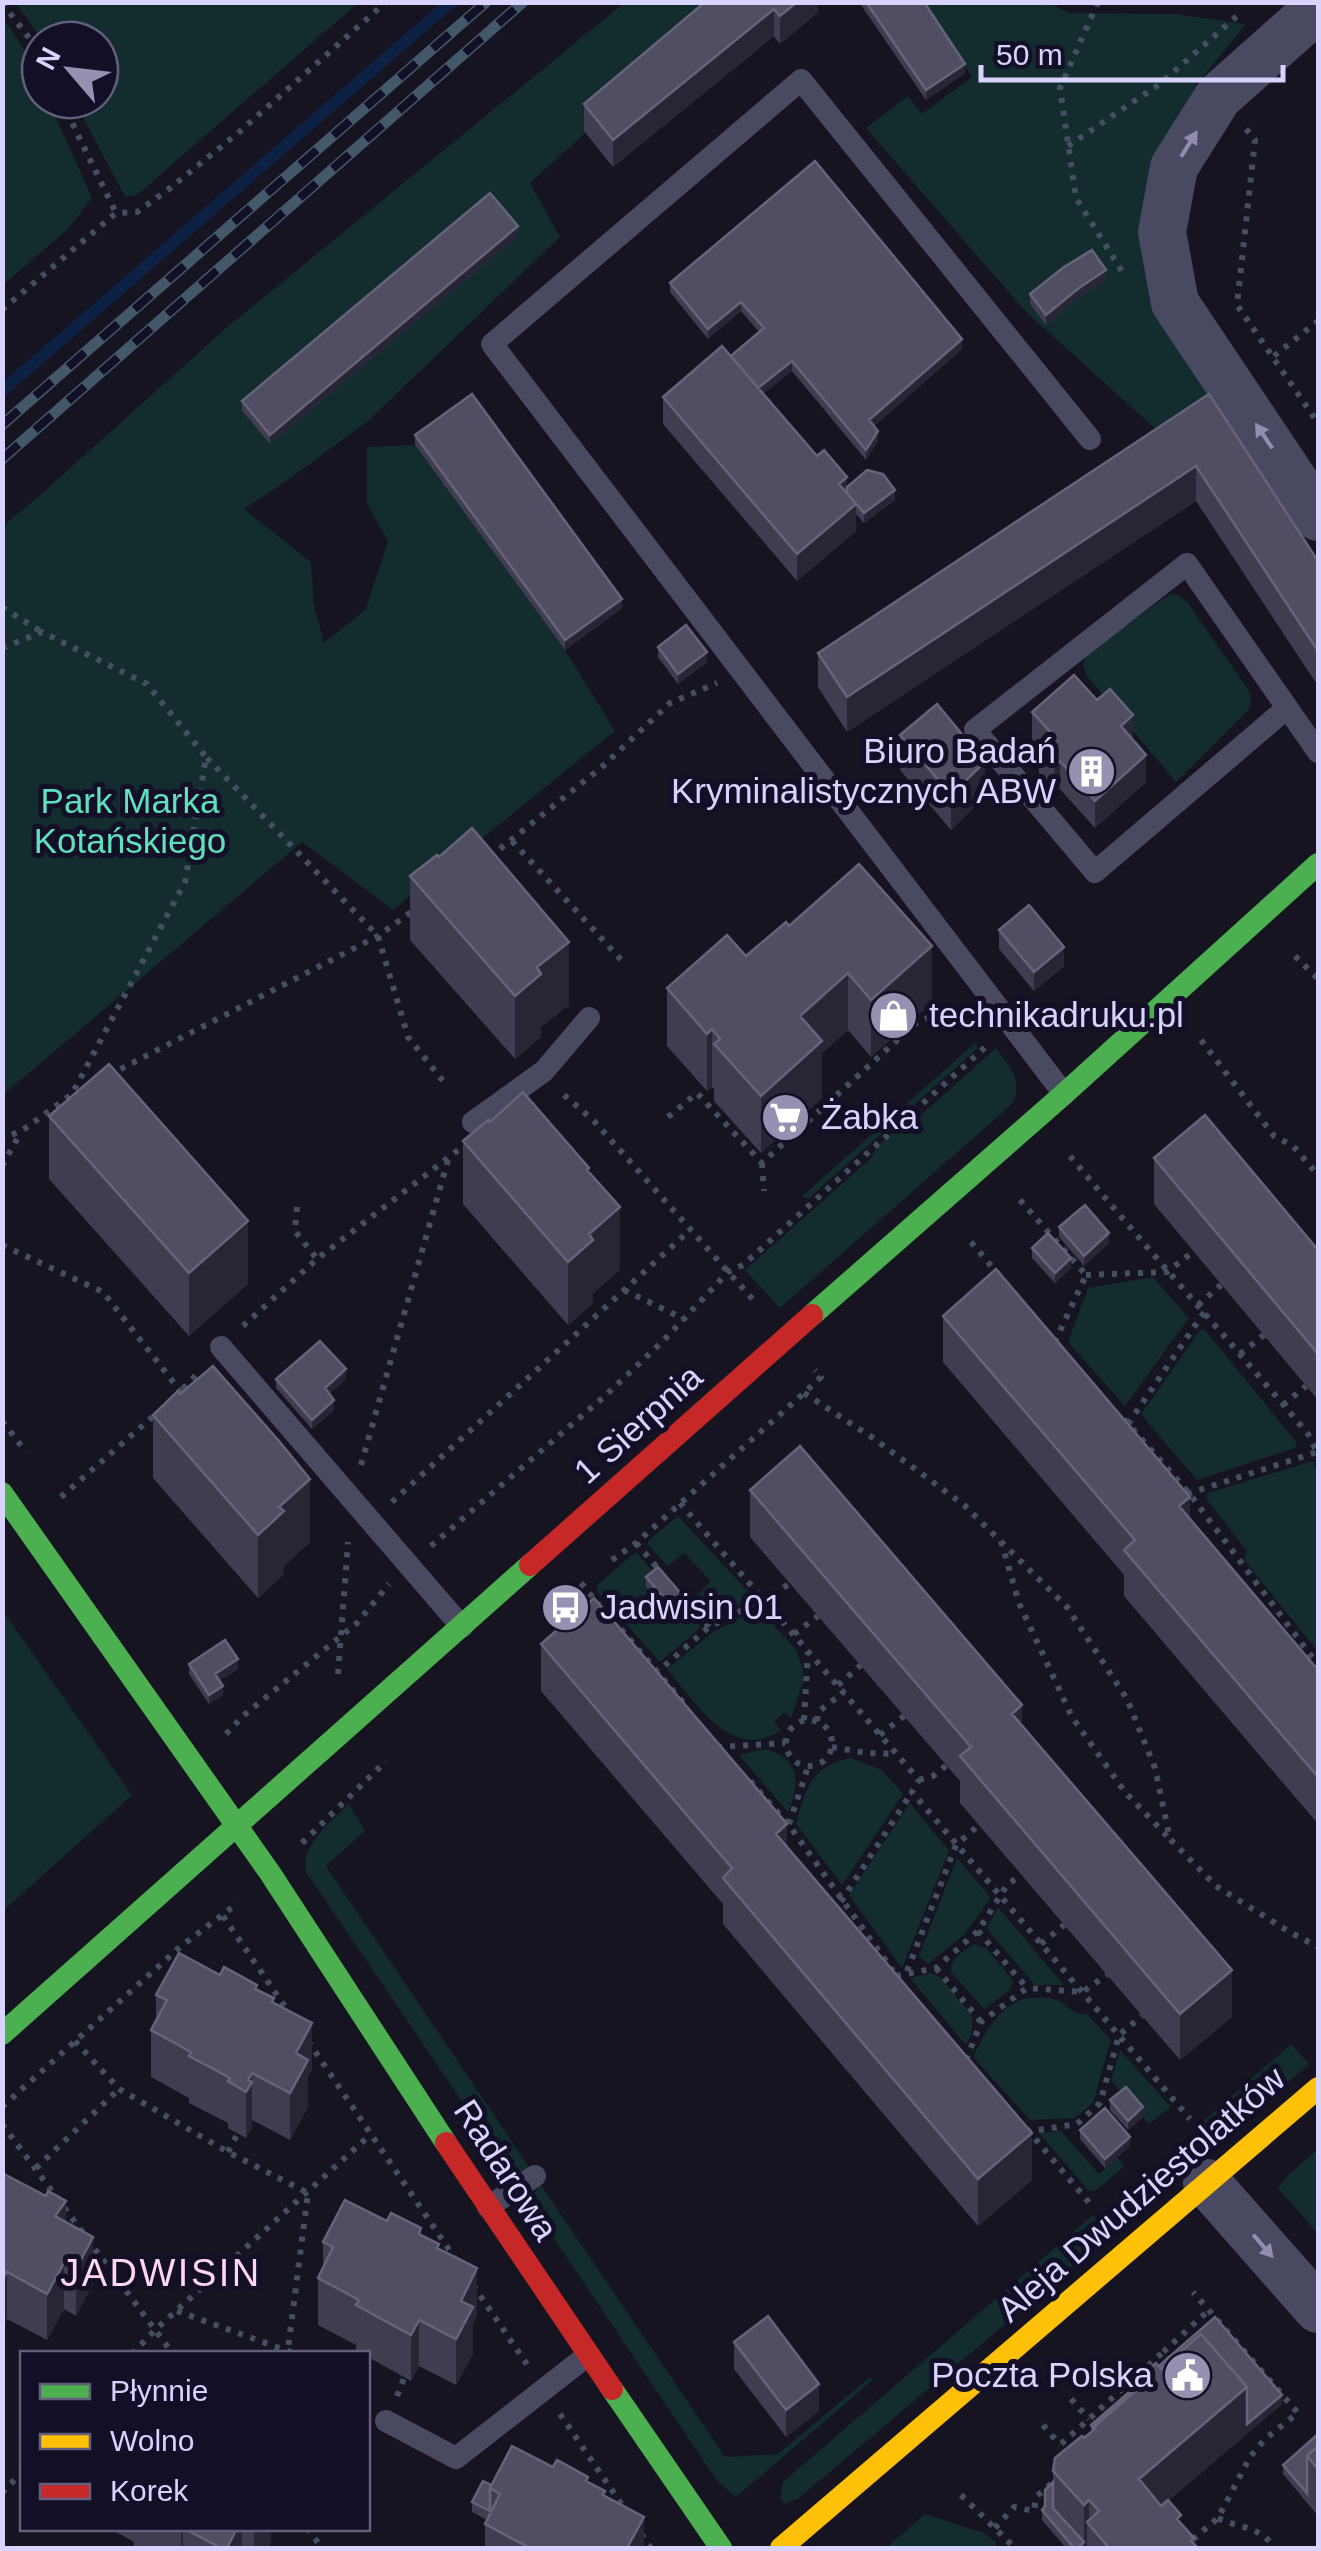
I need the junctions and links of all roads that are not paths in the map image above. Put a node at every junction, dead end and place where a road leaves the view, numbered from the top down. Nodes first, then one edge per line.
1 (1318, 8) edge
2 (1090, 440) dead end
3 (1318, 517) edge
4 (1288, 708) junction
5 (1318, 752) edge
6 (1318, 864) edge
7 (588, 1018) dead end
8 (1064, 1094) junction
9 (472, 1131) edge
10 (220, 1346) road end
11 (2, 1493) edge
12 (462, 1627) junction
13 (238, 1826) junction
14 (2, 2034) edge
15 (1318, 2088) edge
16 (535, 2176) dead end
17 (1207, 2183) junction
18 (488, 2208) junction
19 (1318, 2309) edge
20 (588, 2355) junction
21 (386, 2421) dead end
22 (722, 2548) edge
23 (781, 2548) edge

3 -> 1 street
2 - 8 lane
4 - 4 lane
4 - 5 lane
6 - 8 street, 1 Sierpnia
7 - 9 lane
8 - 12 street, 1 Sierpnia
10 - 12 lane
11 - 13 street, Radarowa
12 - 13 street, 1 Sierpnia
13 - 14 street, 1 Sierpnia
13 - 18 street, Radarowa
15 - 17 street, Aleja Dwudziestolatków
16 - 18 lane
17 -> 19 street
17 - 23 street, Aleja Dwudziestolatków
18 - 20 street, Radarowa
20 - 21 lane
20 - 22 street, Radarowa

